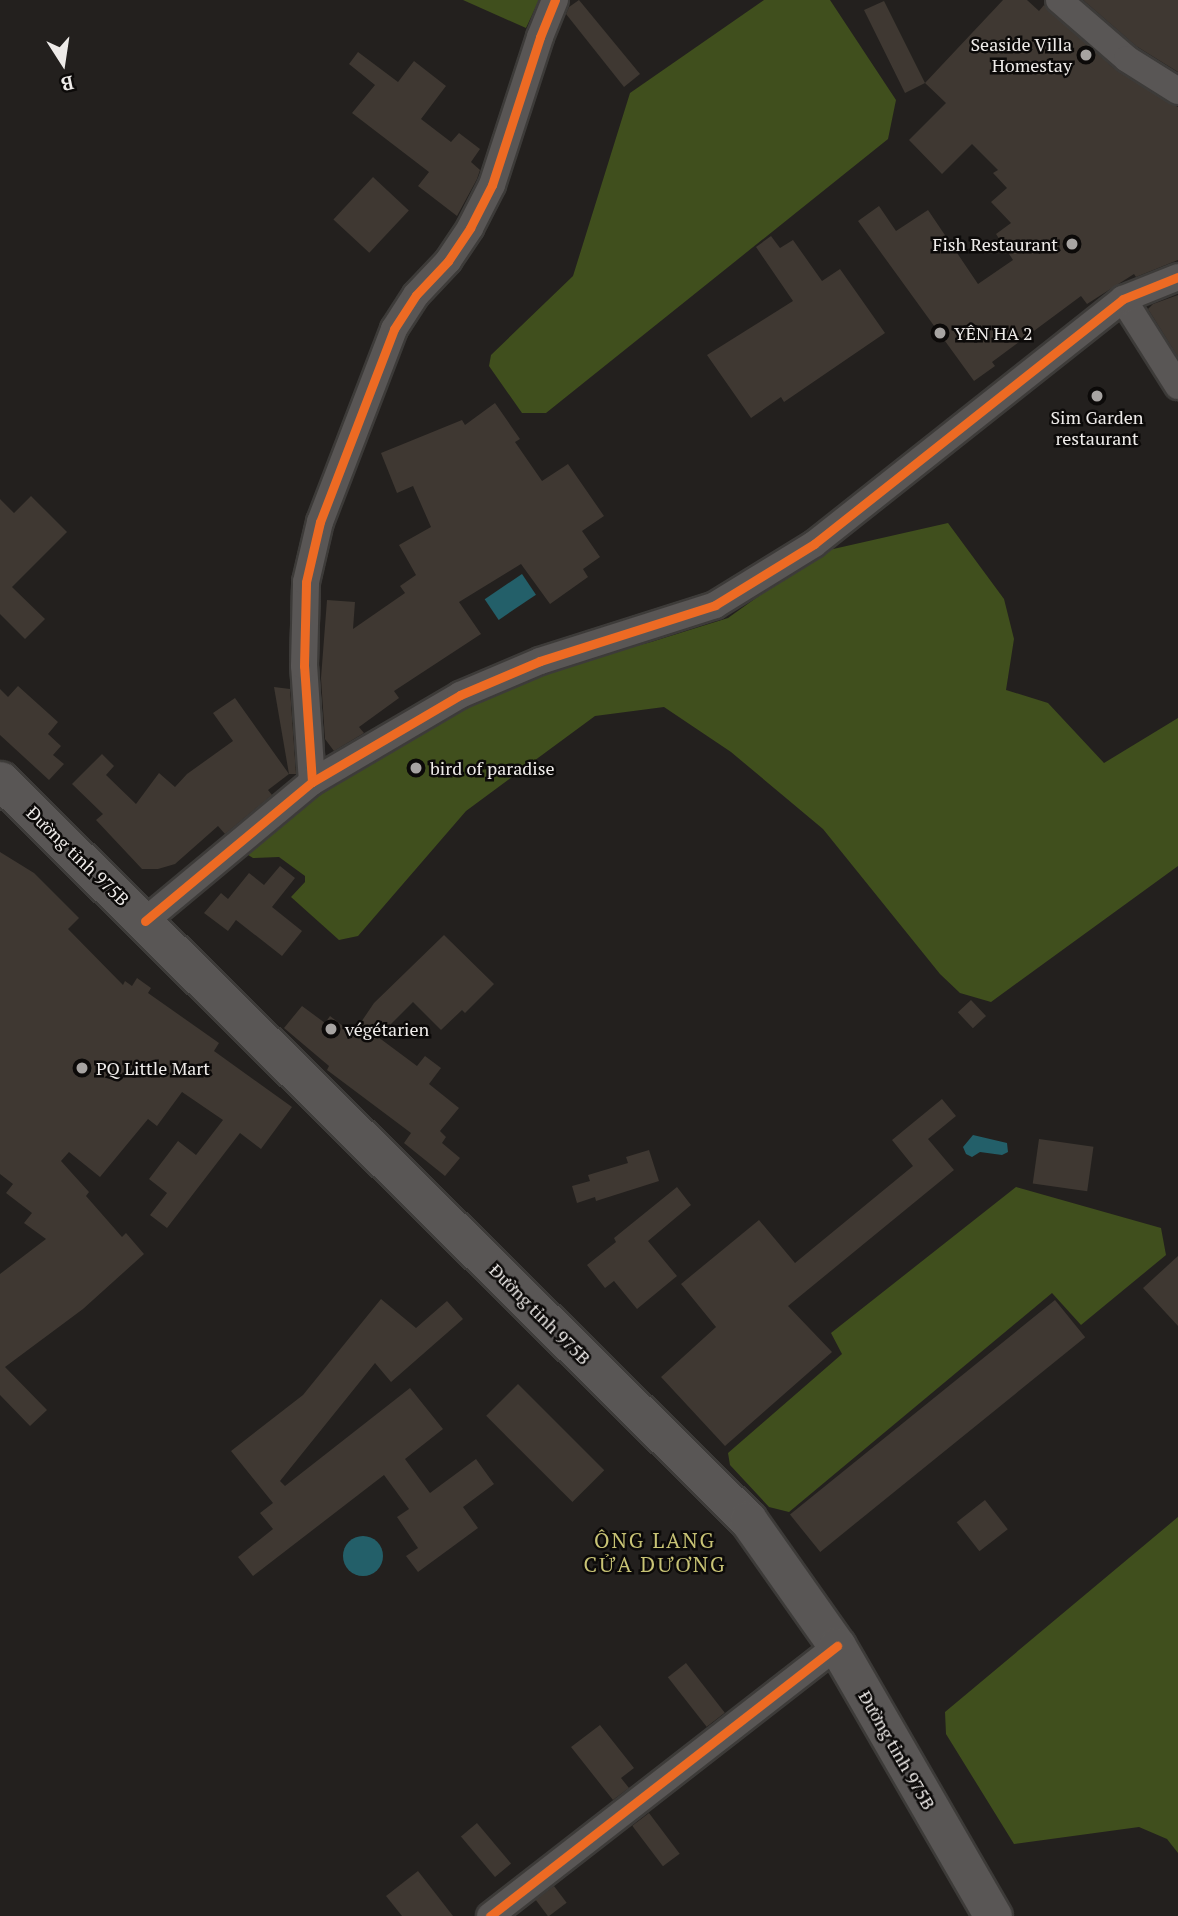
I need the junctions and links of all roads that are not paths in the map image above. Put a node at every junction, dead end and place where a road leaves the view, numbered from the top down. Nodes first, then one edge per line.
1 (555, 0) edge
2 (1059, 0) edge
3 (1178, 92) edge
4 (1178, 278) edge
5 (1124, 299) junction
6 (1178, 386) edge
7 (0, 780) edge
8 (312, 782) junction
9 (145, 920) junction
10 (837, 1646) junction
11 (490, 1916) edge
12 (993, 1916) edge

1 - 8 street
2 - 3 street
4 - 5 street
5 - 6 street
5 - 8 street
7 - 9 main road, Đường tỉnh 975B
8 - 9 street
9 - 10 main road, Đường tỉnh 975B
10 - 11 street
10 - 12 main road, Đường tỉnh 975B

